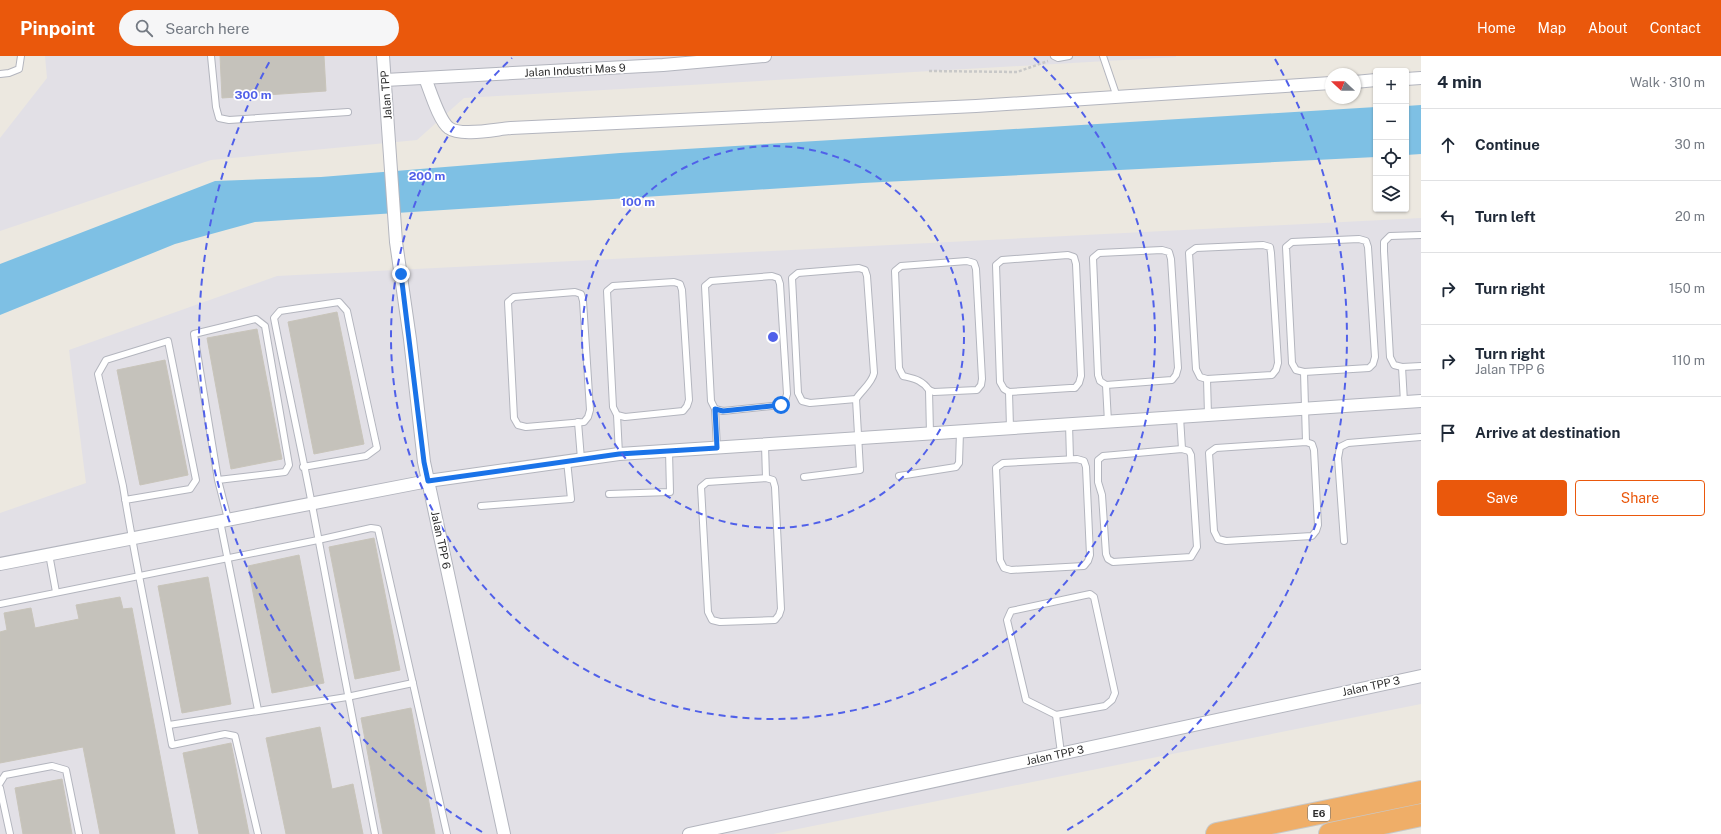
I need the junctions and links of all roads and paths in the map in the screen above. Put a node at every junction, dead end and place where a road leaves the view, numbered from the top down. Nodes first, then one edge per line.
1 (21, 56) edge
2 (211, 56) edge
3 (383, 56) edge
4 (765, 56) edge
5 (1069, 56) edge
6 (1104, 56) edge
7 (1056, 57) edge
8 (929, 71) dead end
9 (0, 74) edge
10 (425, 78) junction
11 (1409, 78) edge
12 (1421, 78) edge
13 (385, 80) junction
14 (1373, 80) edge
15 (1361, 81) edge
16 (1325, 83) edge
17 (1117, 97) junction
18 (348, 112) dead end
19 (1421, 235) edge
20 (396, 242) joint
21 (1421, 366) edge
22 (1402, 367) junction
23 (1304, 372) junction
24 (1208, 378) junction
25 (1106, 385) junction
26 (929, 390) junction
27 (1009, 392) junction
28 (856, 400) junction
29 (1421, 401) edge
30 (1404, 402) junction
31 (715, 409) junction
32 (1304, 409) junction
33 (617, 415) junction
34 (1208, 415) junction
35 (1180, 417) junction
36 (578, 422) junction
37 (1108, 422) junction
38 (1069, 424) junction
39 (1010, 428) junction
40 (960, 432) junction
41 (930, 434) junction
42 (1421, 437) edge
43 (859, 438) junction
44 (1306, 442) junction
45 (765, 445) junction
46 (717, 448) junction
47 (1182, 449) junction
48 (669, 451) junction
49 (619, 454) junction
50 (581, 459) junction
51 (1070, 459) junction
52 (567, 462) junction
53 (303, 467) junction
54 (899, 476) dead end
55 (804, 477) dead end
56 (766, 478) junction
57 (218, 480) junction
58 (428, 481) junction
59 (609, 494) dead end
60 (125, 500) junction
61 (311, 504) junction
62 (481, 506) dead end
63 (224, 520) junction
64 (132, 538) junction
65 (318, 540) junction
66 (1344, 541) dead end
67 (48, 554) junction
68 (228, 558) junction
69 (0, 564) edge
70 (139, 575) junction
71 (56, 592) junction
72 (0, 604) edge
73 (1421, 676) edge
74 (413, 683) junction
75 (347, 697) junction
76 (258, 710) junction
77 (1056, 715) junction
78 (169, 725) junction
79 (1061, 753) junction
80 (0, 782) edge
81 (0, 788) edge
82 (1421, 792) edge
83 (1421, 815) edge
84 (10, 834) edge
85 (79, 834) edge
86 (258, 834) edge
87 (375, 834) edge
88 (447, 834) edge
89 (504, 834) edge
90 (689, 834) edge
91 (1217, 834) edge
92 (1330, 834) edge

1 - 9 lane
2 - 18 lane
3 - 13 street, Jalan TPP
4 - 10 street, Jalan Industri Mas 9
5 - 7 lane
6 - 17 lane
7 - 8 path
10 - 13 street, Jalan Industri Mas 9
10 - 17 street
11 - 12 street
13 - 20 street, Jalan TPP
14 - 15 street
16 - 17 street
19 - 22 lane
20 - 58 street, Jalan TPP 6
21 - 22 lane
22 - 30 lane
23 - 23 lane
23 - 32 lane
24 - 24 lane
24 - 34 lane
25 - 25 lane
25 - 37 lane
26 - 26 lane
26 - 41 lane
27 - 27 lane
27 - 39 lane
28 - 28 lane
28 - 43 lane
29 - 30 street
30 - 32 street
31 - 31 lane
31 - 46 lane
32 - 34 street
32 - 44 lane
33 - 33 lane
33 - 49 lane
34 - 35 street
35 - 37 street
35 - 47 lane
36 - 36 lane
36 - 50 lane
37 - 38 street
38 - 39 street
38 - 51 lane
39 - 40 street
40 - 41 street
40 - 54 lane
41 - 43 street
42 - 66 lane
43 - 45 street
43 - 55 lane
44 - 44 lane
45 - 46 street
45 - 56 lane
46 - 48 street
47 - 47 lane
48 - 49 street
48 - 59 lane
49 - 50 street
50 - 52 street
51 - 51 lane
52 - 58 street
52 - 62 lane
53 - 53 lane
53 - 61 lane
56 - 56 lane
57 - 57 lane
57 - 63 lane
58 - 61 street
58 - 89 street, Jalan TPP 6
60 - 60 lane
60 - 64 lane
61 - 63 street
61 - 65 lane
63 - 64 street
63 - 68 lane
64 - 67 street
64 - 70 lane
65 - 68 lane
65 - 74 lane
65 - 75 lane
67 - 69 street
67 - 71 lane
68 - 70 lane
68 - 76 lane
70 - 71 lane
70 - 78 lane
71 - 72 lane
73 - 79 street, Jalan TPP 3
74 - 75 lane
74 - 88 lane
75 - 76 lane
75 - 87 lane
76 - 78 lane
77 - 77 lane
77 - 79 lane
78 - 86 lane
79 - 90 street, Jalan TPP 3
80 - 85 lane
81 - 84 lane
82 - 91 highway, E6
83 - 92 highway, E6

